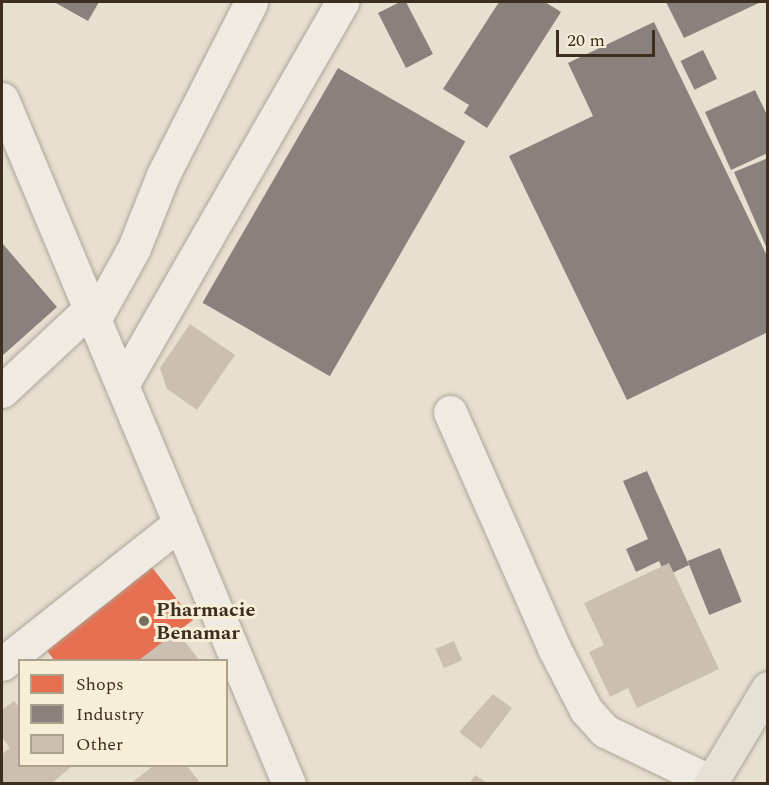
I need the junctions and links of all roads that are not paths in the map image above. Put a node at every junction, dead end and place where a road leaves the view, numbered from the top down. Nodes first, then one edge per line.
1 (251, 2) edge
2 (342, 2) edge
3 (2, 99) edge
4 (92, 315) junction
5 (122, 385) junction
6 (2, 391) edge
7 (450, 412) dead end
8 (180, 523) junction
9 (2, 664) edge
10 (768, 688) edge
11 (289, 783) edge
12 (711, 783) edge

1 - 4 street
2 - 5 street
3 - 4 street
4 - 5 street
4 - 6 street
5 - 8 street
7 - 12 street
8 - 9 street
8 - 11 street
10 - 12 main road

